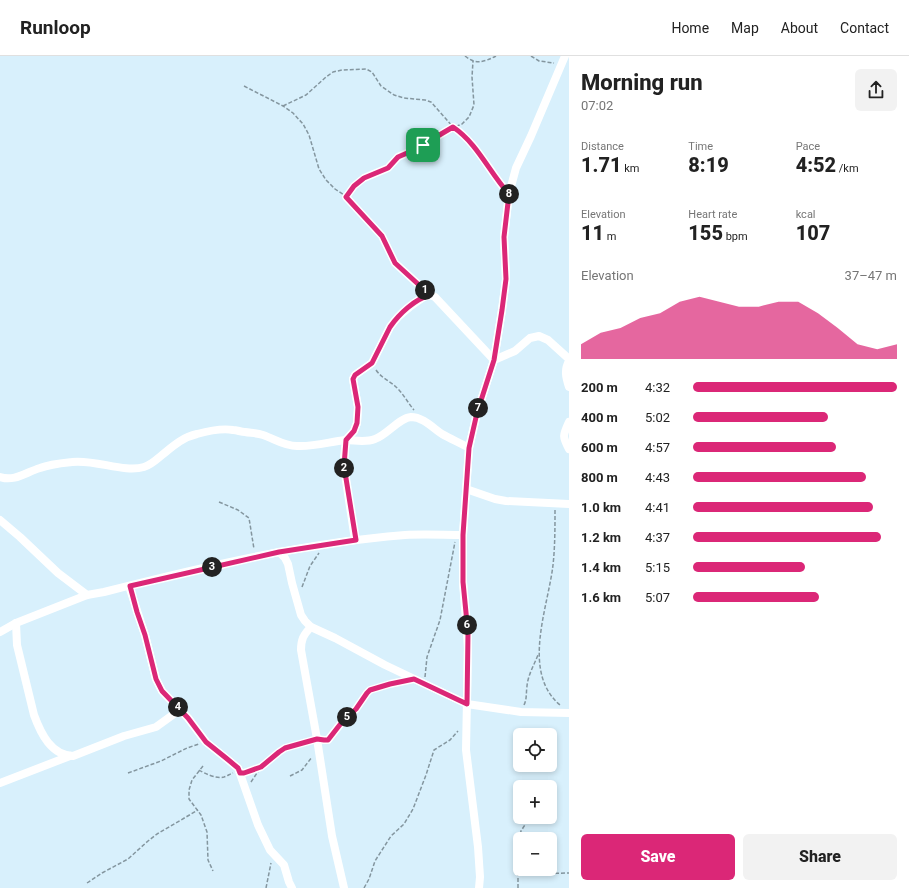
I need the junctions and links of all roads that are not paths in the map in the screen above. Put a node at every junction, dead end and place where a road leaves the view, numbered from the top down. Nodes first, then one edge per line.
1 (563, 60) edge
2 (494, 360) junction
3 (569, 360) edge
4 (569, 387) edge
5 (569, 422) edge
6 (346, 440) junction
7 (469, 448) junction
8 (569, 449) edge
9 (0, 477) edge
10 (466, 489) junction
11 (569, 504) edge
12 (0, 520) edge
13 (459, 535) junction
14 (356, 540) junction
15 (279, 552) junction
16 (130, 586) junction
17 (87, 594) junction
18 (16, 624) junction
19 (311, 627) junction
20 (0, 632) edge
21 (467, 704) junction
22 (182, 710) junction
23 (569, 712) edge
24 (72, 756) junction
25 (0, 783) edge
26 (292, 888) edge
27 (344, 888) edge
28 (479, 888) edge

1 - 2 street
2 - 3 street
2 - 6 street
2 - 7 street
3 - 4 street
5 - 8 street
6 - 7 street
6 - 9 street
6 - 14 street
7 - 10 street
10 - 11 street
10 - 13 street
12 - 17 street
13 - 14 street
13 - 21 street
14 - 15 street
15 - 16 street
15 - 19 street
16 - 17 street
16 - 22 street
17 - 18 street
18 - 20 street
18 - 24 street
19 - 21 street
19 - 27 street
21 - 23 street
21 - 28 street
22 - 24 street
22 - 26 street
24 - 25 street

